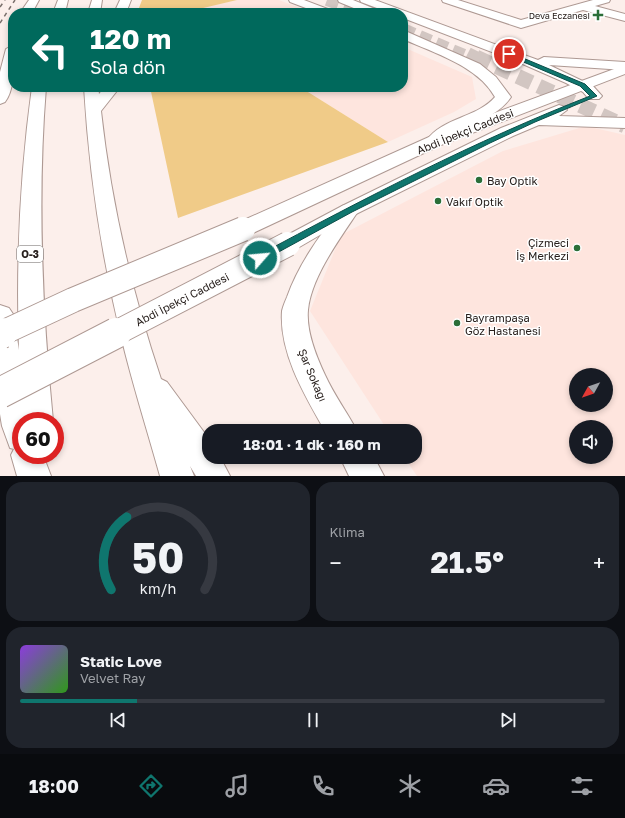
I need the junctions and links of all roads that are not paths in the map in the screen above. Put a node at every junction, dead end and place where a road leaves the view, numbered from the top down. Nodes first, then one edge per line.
1 (294, 0) edge
2 (324, 0) edge
3 (343, 0) edge
4 (365, 0) edge
5 (447, 0) edge
6 (560, 0) edge
7 (605, 0) edge
8 (584, 6) junction
9 (316, 8) edge
10 (343, 8) edge
11 (363, 8) edge
12 (388, 8) edge
13 (408, 15) edge
14 (625, 18) edge
15 (408, 26) edge
16 (408, 36) edge
17 (408, 44) edge
18 (468, 53) tunnel mouth
19 (523, 59) junction
20 (8, 68) edge
21 (625, 68) edge
22 (625, 83) edge
23 (498, 87) junction
24 (588, 91) junction
25 (38, 92) edge
26 (91, 92) edge
27 (109, 92) edge
28 (0, 99) edge
29 (93, 111) junction
30 (533, 120) junction
31 (625, 123) edge
32 (435, 141) junction
33 (348, 210) junction
34 (0, 314) edge
35 (0, 334) edge
36 (143, 368) junction
37 (0, 393) edge
38 (14, 412) edge
39 (37, 412) edge
40 (337, 424) edge
41 (30, 464) edge
42 (43, 464) edge
43 (360, 464) edge
44 (34, 476) edge
45 (44, 476) edge
46 (177, 476) edge
47 (213, 476) edge
48 (367, 476) edge

1 - 9 main road
2 - 10 main road
3 - 11 main road
4 - 12 main road
5 - 8 main road
6 - 8 main road
7 - 8 main road
8 - 14 main road
13 - 19 main road
15 - 18 main road
16 - 23 main road
17 - 23 main road
19 - 21 main road
19 - 24 main road
20 - 28 main road
21 - 24 main road, Abdi İpekçi Caddesi
22 - 24 main road, Abdi İpekçi Caddesi
23 - 32 main road
24 - 30 main road, Abdi İpekçi Caddesi
24 - 32 main road, Abdi İpekçi Caddesi
25 - 39 main road, O-3
26 - 29 main road
27 - 29 main road
29 - 36 main road
30 - 31 main road
30 - 33 main road, Abdi İpekçi Caddesi
32 - 35 main road, Abdi İpekçi Caddesi, bridge
33 - 37 main road, Abdi İpekçi Caddesi, bridge
33 - 40 main road, Şar Sokağı
34 - 38 main road
36 - 46 main road
36 - 47 main road
41 - 44 main road
42 - 45 main road
43 - 48 main road

